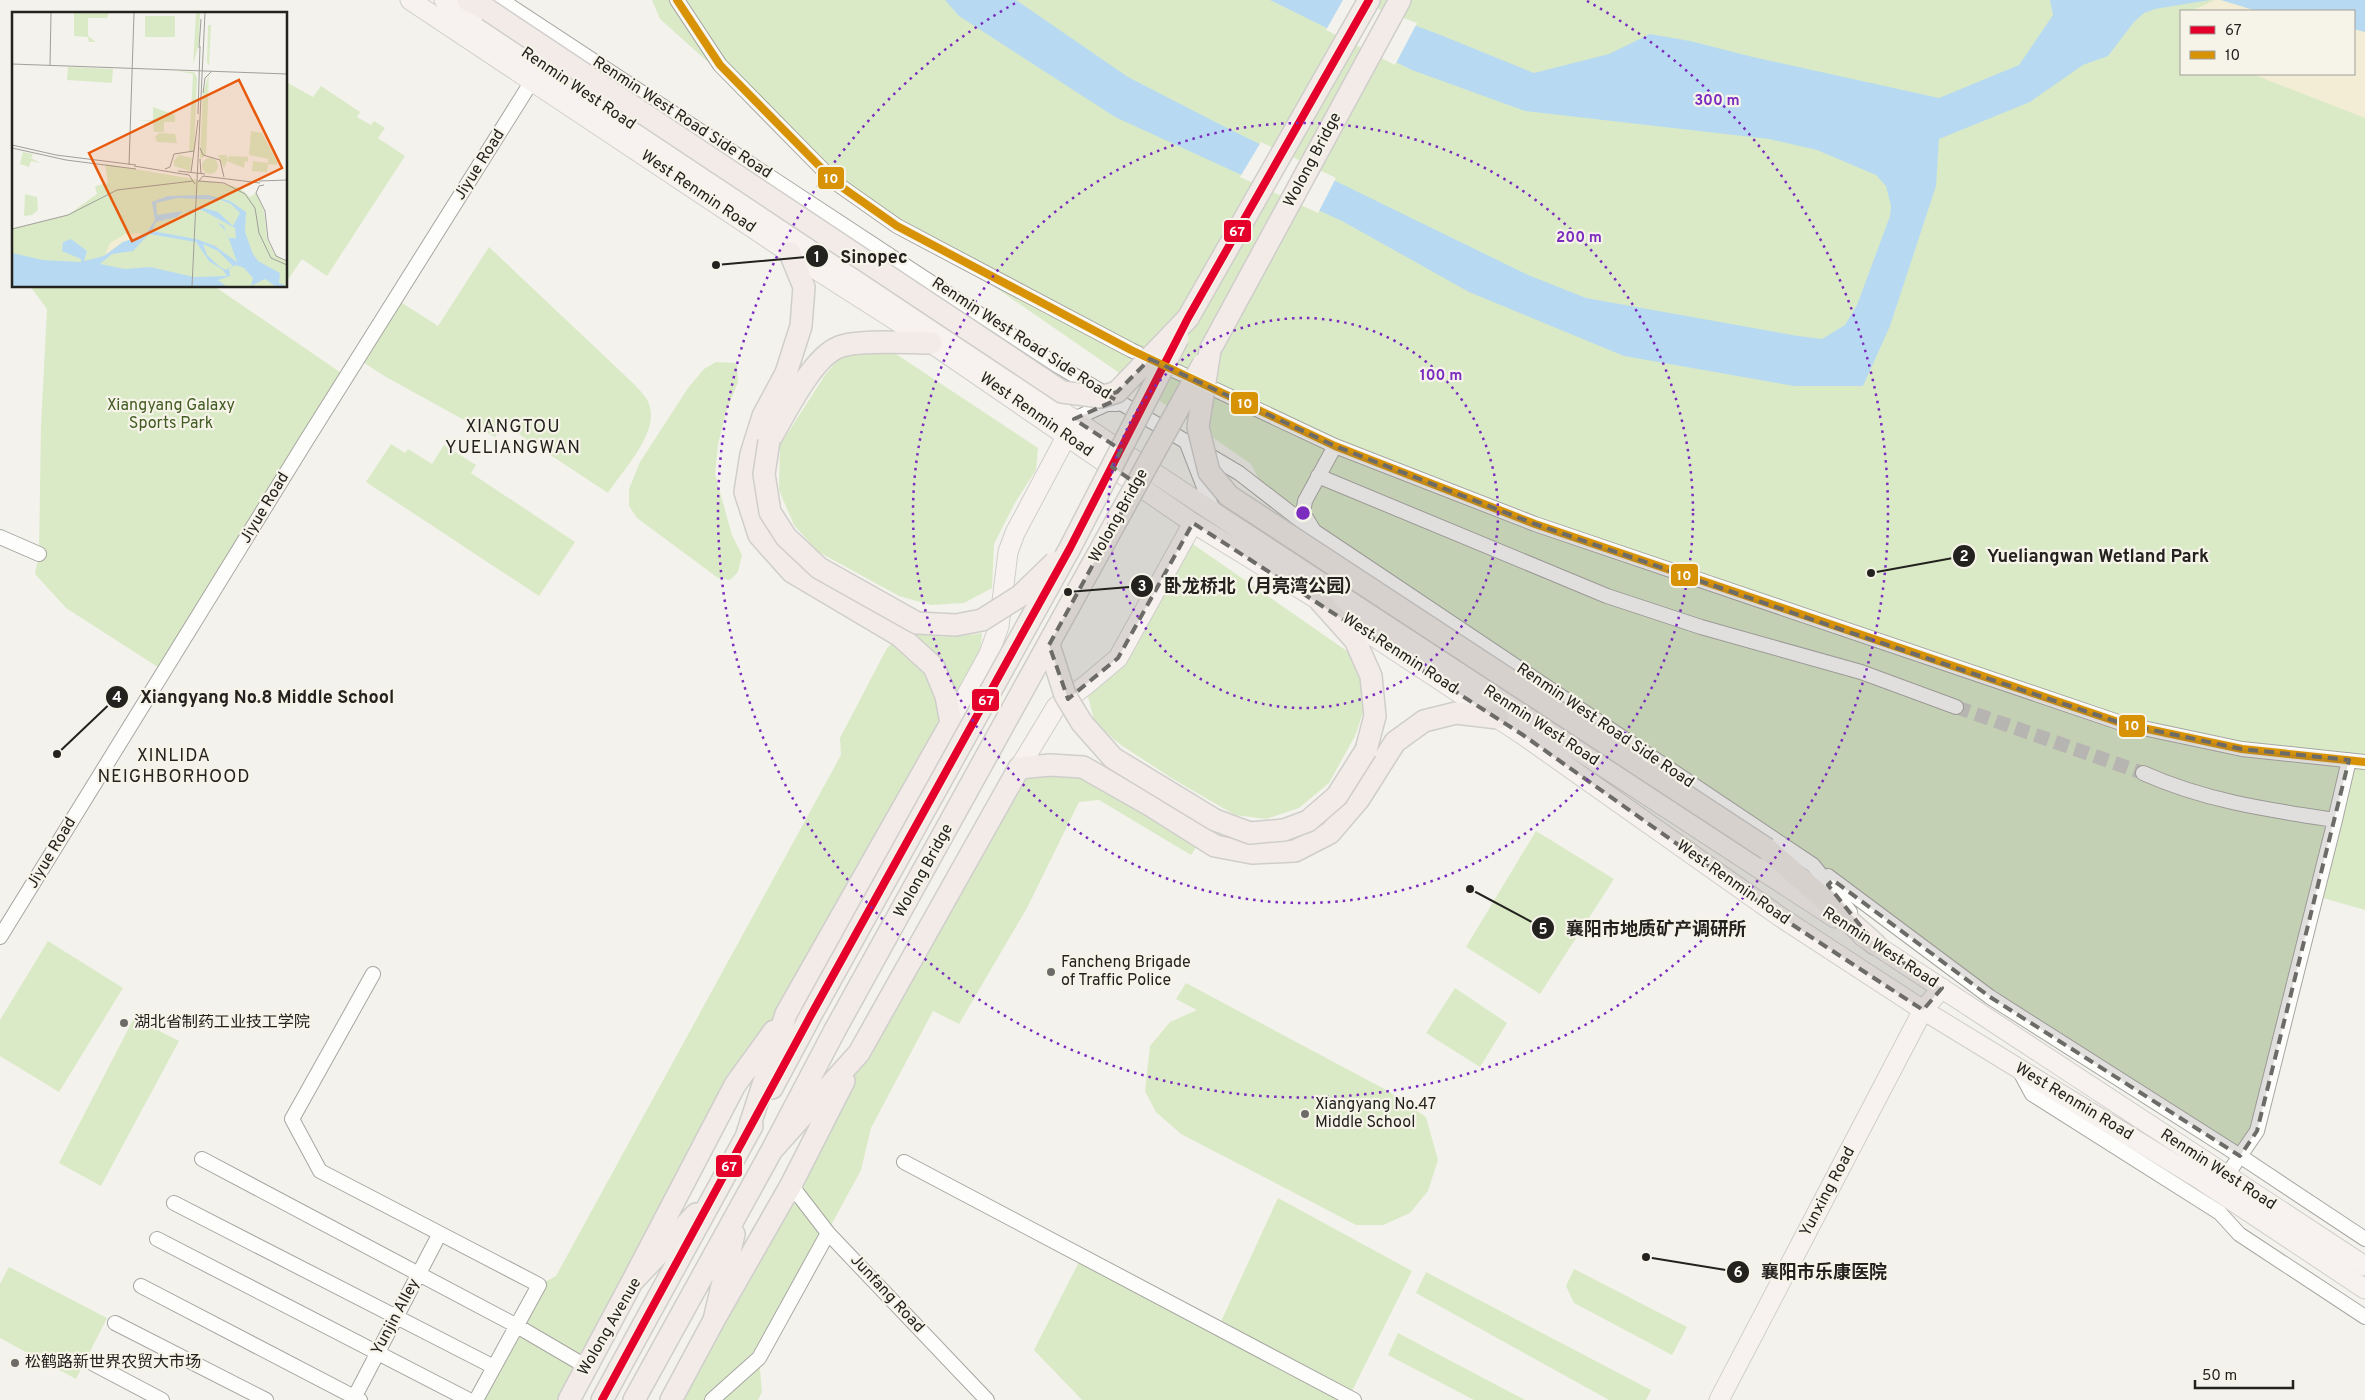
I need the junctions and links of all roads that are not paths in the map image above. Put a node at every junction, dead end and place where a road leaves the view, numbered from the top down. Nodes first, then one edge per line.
1 (410, 0) edge
2 (444, 0) edge
3 (468, 0) edge
4 (677, 0) edge
5 (1368, 0) edge
6 (1400, 0) edge
7 (494, 5) edge
8 (532, 81) junction
9 (790, 253) junction
10 (1188, 318) junction
11 (931, 343) junction
12 (1210, 350) junction
13 (1123, 404) junction
14 (1074, 419) junction
15 (1066, 437) junction
16 (1186, 441) junction
17 (1334, 446) junction
18 (1318, 476) junction
19 (1267, 495) junction
20 (1305, 501) junction
21 (1214, 513) junction
22 (1193, 523) junction
23 (1314, 531) junction
24 (0, 537) edge
25 (1070, 548) junction
26 (39, 554) dead end
27 (1320, 601) junction
28 (1048, 645) junction
29 (1956, 707) tunnel mouth
30 (1498, 718) junction
31 (951, 723) junction
32 (2349, 760) junction
33 (2365, 762) edge
34 (1018, 768) junction
35 (2143, 773) tunnel mouth
36 (2335, 820) junction
37 (1813, 865) junction
38 (0, 937) edge
39 (1875, 944) junction
40 (374, 974) dead end
41 (1942, 988) junction
42 (1924, 1010) junction
43 (786, 1014) junction
44 (811, 1015) joint
45 (859, 1053) junction
46 (2017, 1068) junction
47 (746, 1137) junction
48 (772, 1150) junction
49 (2240, 1156) junction
50 (202, 1159) dead end
51 (904, 1162) dead end
52 (2227, 1175) junction
53 (790, 1185) junction
54 (717, 1192) junction
55 (174, 1203) dead end
56 (741, 1207) junction
57 (828, 1233) junction
58 (439, 1235) junction
59 (157, 1239) dead end
60 (2365, 1239) edge
61 (2365, 1266) edge
62 (419, 1274) junction
63 (632, 1282) junction
64 (141, 1286) dead end
65 (2365, 1289) edge
66 (396, 1317) junction
67 (2365, 1317) edge
68 (714, 1320) junction
69 (115, 1323) dead end
70 (517, 1326) junction
71 (377, 1354) junction
72 (92, 1363) dead end
73 (494, 1367) junction
74 (586, 1367) junction
75 (356, 1399) edge
76 (162, 1400) edge
77 (266, 1400) edge
78 (468, 1400) edge
79 (476, 1400) edge
80 (569, 1400) edge
81 (602, 1400) edge
82 (634, 1400) edge
83 (671, 1400) edge
84 (712, 1400) edge
85 (987, 1400) edge
86 (1354, 1400) edge
87 (1719, 1400) edge

1 - 8 main road, West Renmin Road
2 - 14 main road, Renmin West Road
3 - 7 highway
4 - 17 street
5 - 10 highway, Wolong Bridge
6 - 12 highway, Wolong Bridge
7 - 10 highway, bridge
7 - 13 street, Renmin West Road Side Road
8 - 9 main road, West Renmin Road
8 - 38 street, Jiyue Road
9 - 11 main road, West Renmin Road
9 - 31 highway
10 - 25 highway, Wolong Bridge, bridge
11 - 15 main road, West Renmin Road
11 - 25 highway, bridge
12 - 28 highway, Wolong Bridge, bridge
12 - 39 highway, bridge
13 - 14 street
13 - 16 street, Renmin West Road Side Road
14 - 21 main road, Renmin West Road
15 - 22 main road, West Renmin Road
15 - 31 main road
16 - 19 street, Renmin West Road Side Road
16 - 21 street
17 - 18 street
17 - 32 street
18 - 20 street
18 - 29 street
19 - 20 street
19 - 23 street, Renmin West Road Side Road
20 - 23 street
21 - 39 main road, Renmin West Road
22 - 27 main road, West Renmin Road
22 - 34 main road
23 - 37 street, Renmin West Road Side Road
24 - 26 street
25 - 44 highway, Wolong Bridge, bridge
27 - 28 highway, bridge
27 - 30 main road, West Renmin Road
28 - 48 highway, Wolong Bridge, bridge
30 - 34 highway
30 - 42 main road, West Renmin Road
31 - 43 highway
32 - 33 street
32 - 36 street
34 - 45 highway
35 - 36 street
36 - 49 street
37 - 39 street, Renmin West Road Side Road
37 - 49 street
39 - 41 main road, Renmin West Road
40 - 58 street
41 - 42 main road, Yunxing Road
41 - 52 main road, Renmin West Road
42 - 46 main road, West Renmin Road
42 - 87 main road, Yunxing Road
43 - 47 highway
43 - 63 highway
44 - 47 highway, Wolong Avenue
45 - 48 highway
45 - 53 highway
46 - 65 main road, West Renmin Road
46 - 67 street
47 - 54 highway, Wolong Avenue
48 - 56 highway
49 - 52 street
49 - 60 street
50 - 62 street
51 - 86 street
52 - 61 main road, Renmin West Road
53 - 57 street, Junfang Road
53 - 68 highway
54 - 63 highway, Wolong Avenue
54 - 81 highway, Wolong Avenue
55 - 66 street
56 - 68 highway
56 - 82 highway
57 - 84 street
57 - 85 street, Junfang Road
58 - 62 street, Yunjin Alley
58 - 70 street
59 - 71 street
62 - 66 street, Yunjin Alley
62 - 70 street
63 - 74 highway, Wolong Avenue
64 - 75 street
66 - 71 street, Yunjin Alley
66 - 73 street
68 - 83 highway
69 - 77 street
70 - 73 street
70 - 74 street
71 - 75 street, Yunjin Alley
71 - 78 street
72 - 76 street
73 - 79 street
74 - 80 highway, Wolong Avenue

